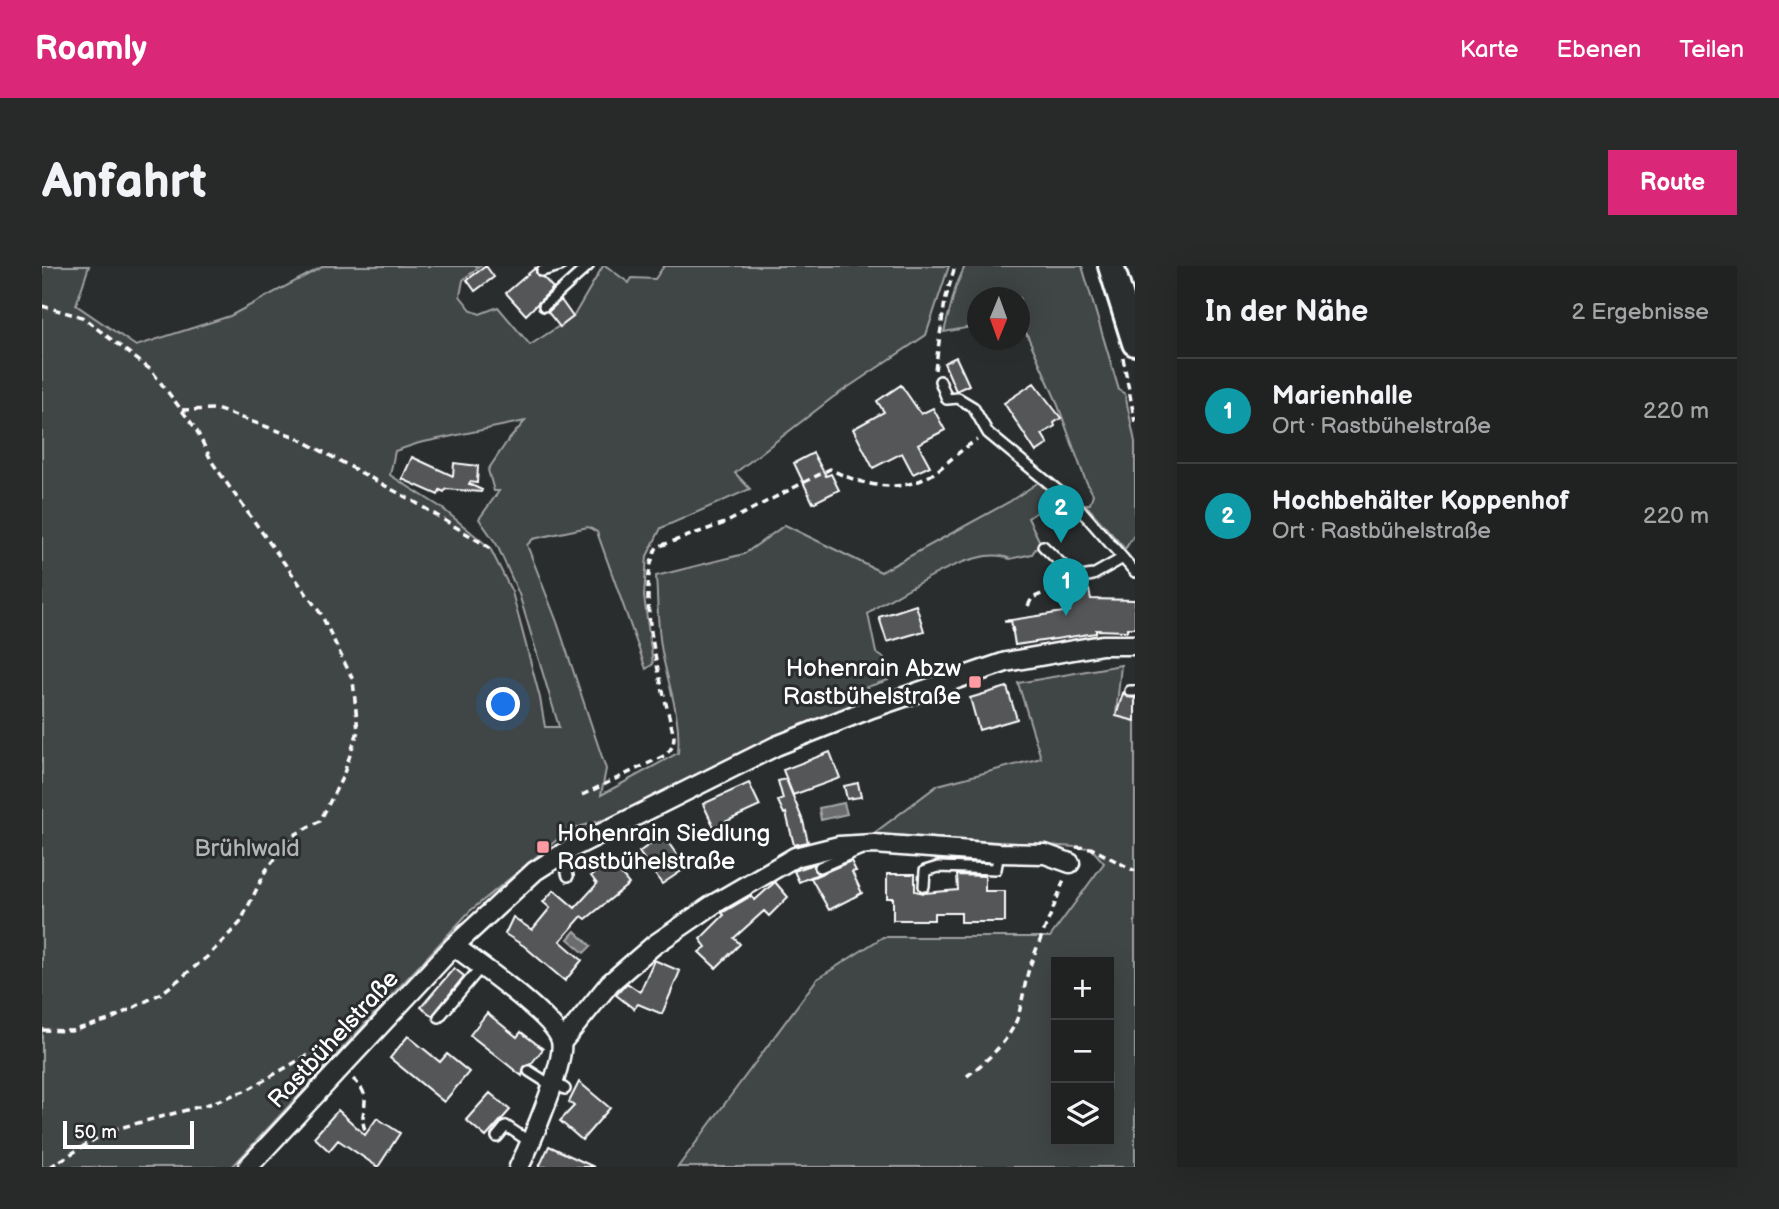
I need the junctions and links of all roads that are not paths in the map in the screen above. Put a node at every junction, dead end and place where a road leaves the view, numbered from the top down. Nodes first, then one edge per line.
1 (560, 266) edge
2 (588, 266) edge
3 (1111, 266) edge
4 (542, 271) dead end
5 (544, 306) dead end
6 (1129, 350) edge
7 (940, 380) road end
8 (1044, 546) dead end
9 (1123, 558) junction
10 (1135, 572) edge
11 (1135, 645) edge
12 (874, 844) junction
13 (999, 853) junction
14 (562, 855) junction
15 (1070, 863) road end
16 (820, 867) dead end
17 (568, 876) dead end
18 (924, 886) dead end
19 (454, 946) junction
20 (481, 967) junction
21 (439, 1017) dead end
22 (562, 1042) junction
23 (529, 1070) dead end
24 (556, 1085) junction
25 (496, 1137) dead end
26 (530, 1142) junction
27 (248, 1167) edge
28 (519, 1167) edge

1 - 4 lane
2 - 5 lane
3 - 6 main road
7 - 9 lane
8 - 9 lane
9 - 10 lane
11 - 14 street, Rastbühelstraße
12 - 13 street
12 - 16 lane
12 - 22 street
13 - 15 street
13 - 18 lane
14 - 17 lane
14 - 19 street, Rastbühelstraße
19 - 20 street
19 - 27 street, Rastbühelstraße
20 - 21 lane
20 - 22 street
22 - 24 street
23 - 24 lane
24 - 26 street
25 - 26 lane
26 - 28 street

